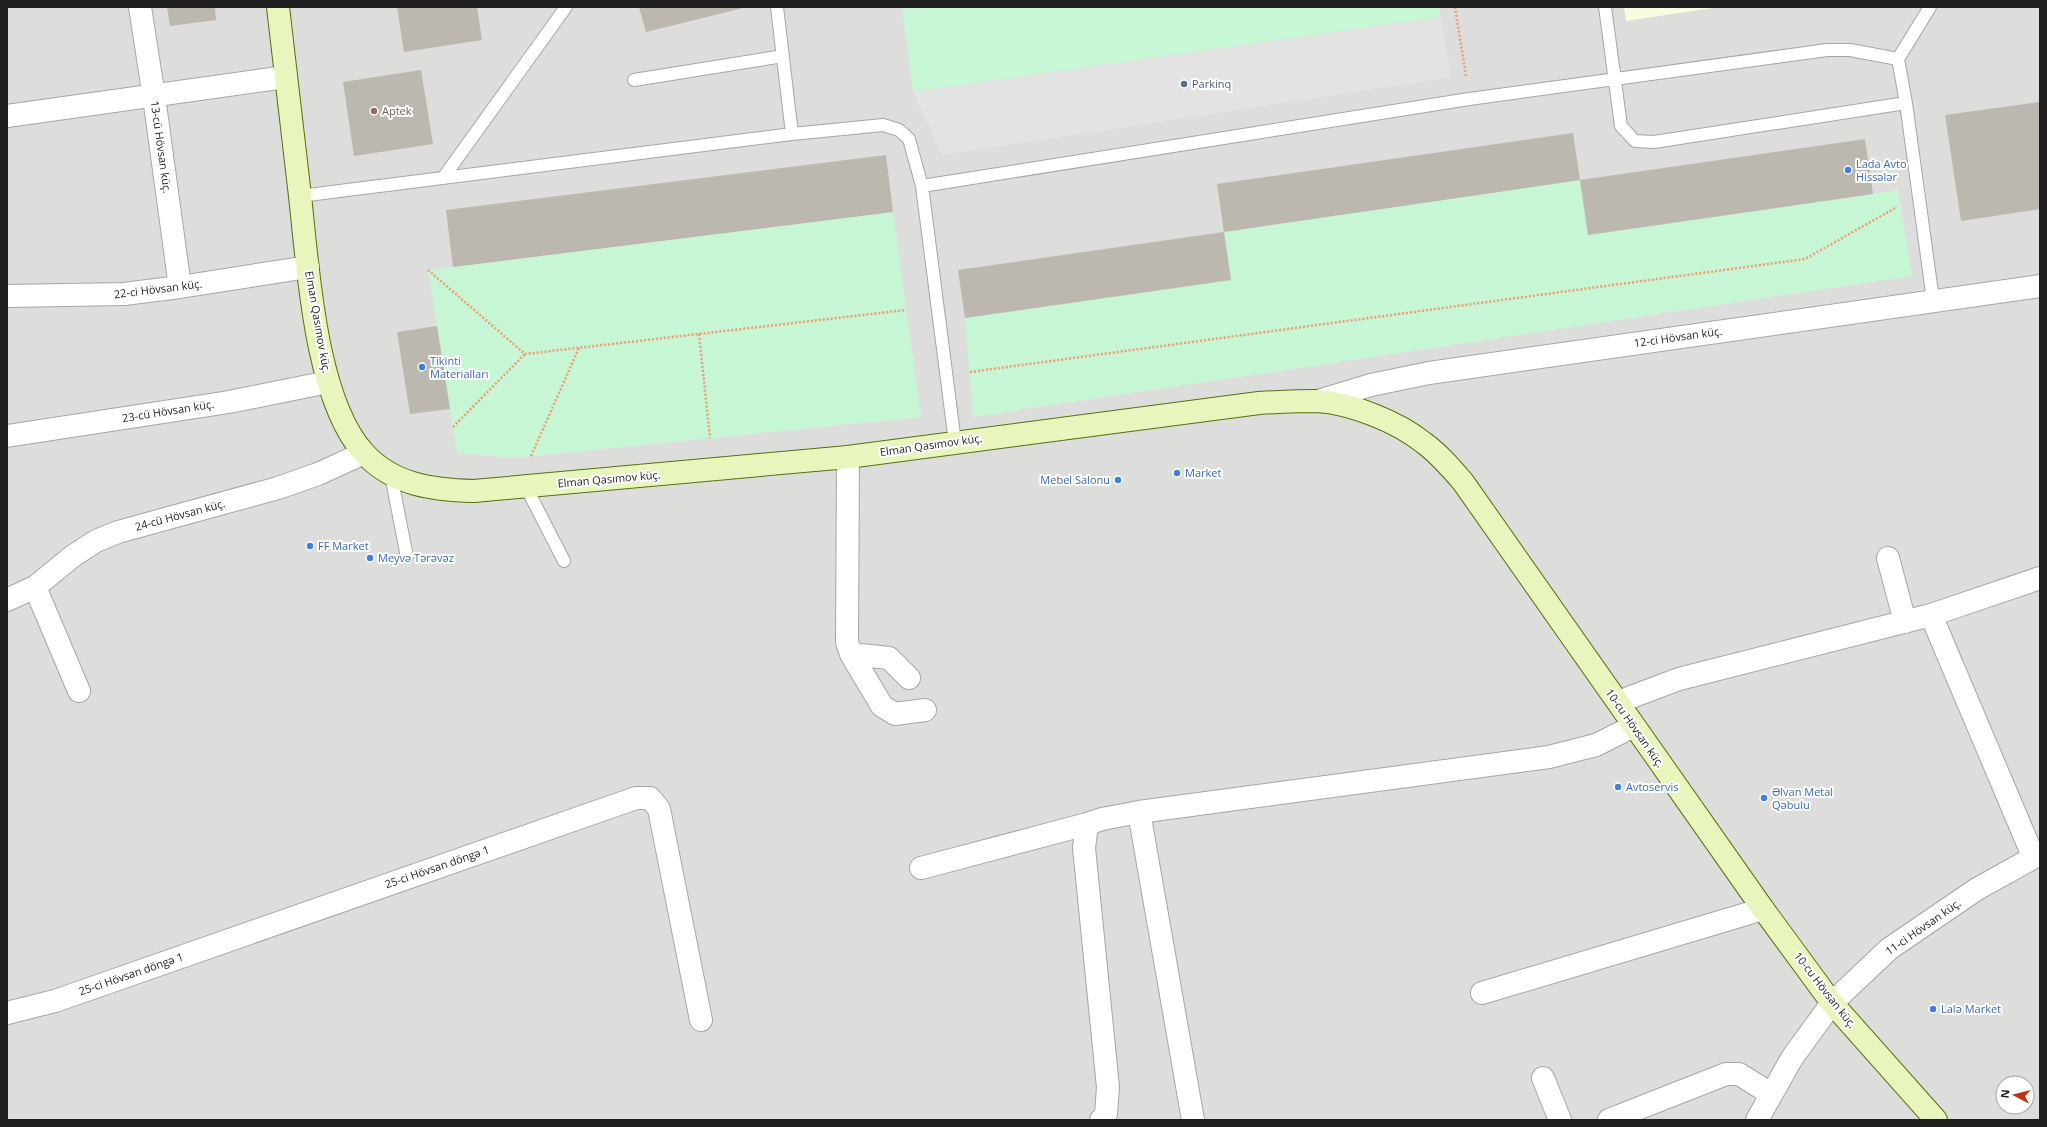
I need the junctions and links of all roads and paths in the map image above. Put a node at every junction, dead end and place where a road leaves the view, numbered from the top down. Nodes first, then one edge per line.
1 (140, 7) edge
2 (278, 7) edge
3 (566, 7) edge
4 (777, 7) edge
5 (1456, 7) edge
6 (1604, 7) edge
7 (1930, 7) edge
8 (783, 56) junction
9 (1898, 59) junction
10 (286, 77) junction
11 (634, 80) dead end
12 (1614, 80) junction
13 (154, 97) junction
14 (1469, 99) junction
15 (1906, 102) junction
16 (7, 116) edge
17 (792, 134) junction
18 (443, 178) junction
19 (922, 186) junction
20 (300, 196) junction
21 (1901, 205) dead end
22 (308, 267) junction
23 (428, 270) dead end
24 (2040, 286) edge
25 (180, 287) junction
26 (7, 296) edge
27 (1933, 300) junction
28 (906, 310) dead end
29 (698, 334) junction
30 (579, 348) junction
31 (525, 354) junction
32 (969, 372) dead end
33 (328, 382) junction
34 (1318, 401) junction
35 (453, 427) dead end
36 (7, 436) edge
37 (710, 438) dead end
38 (955, 442) junction
39 (364, 453) junction
40 (531, 456) dead end
41 (848, 457) junction
42 (391, 475) junction
43 (526, 487) junction
44 (407, 557) dead end
45 (1888, 558) dead end
46 (564, 561) dead end
47 (2040, 578) edge
48 (34, 587) junction
49 (7, 600) edge
50 (1931, 615) junction
51 (1904, 622) junction
52 (851, 654) junction
53 (909, 678) dead end
54 (79, 691) dead end
55 (1618, 702) junction
56 (925, 710) dead end
57 (1634, 726) junction
58 (1139, 812) junction
59 (1087, 824) junction
60 (2037, 855) edge
61 (921, 868) dead end
62 (1763, 909) junction
63 (1482, 993) dead end
64 (1832, 1003) junction
65 (7, 1013) edge
66 (701, 1020) dead end
67 (1543, 1078) dead end
68 (1771, 1094) junction
69 (1101, 1120) edge
70 (1193, 1120) edge
71 (1560, 1120) edge
72 (1609, 1120) edge
73 (1757, 1120) edge
74 (1936, 1120) edge

1 - 13 street, 13-cü Hövsan küç.
2 - 10 main road, Elman Qasımov küç.
3 - 18 lane
4 - 8 lane
5 - 14 path
6 - 12 lane
7 - 9 lane
8 - 11 lane
8 - 17 lane
9 - 12 lane
9 - 15 lane
10 - 13 street
10 - 20 main road, Elman Qasımov küç.
12 - 14 lane
12 - 15 lane
13 - 16 street
13 - 25 street, 13-cü Hövsan küç.
14 - 19 lane
15 - 27 lane
17 - 18 lane
17 - 19 lane
18 - 20 lane
19 - 38 lane
20 - 22 main road, Elman Qasımov küç.
21 - 32 path
22 - 25 street, 22-ci Hövsan küç.
22 - 33 main road, Elman Qasımov küç.
23 - 31 path
24 - 27 street, 12-ci Hövsan küç.
25 - 26 street, 22-ci Hövsan küç.
27 - 34 street, 12-ci Hövsan küç.
28 - 29 path
29 - 30 path
29 - 37 path
30 - 31 path
30 - 40 path
31 - 35 path
33 - 36 street, 23-cü Hövsan küç.
33 - 39 main road, Elman Qasımov küç.
34 - 38 main road, Elman Qasımov küç.
34 - 55 main road, 10-cu Hövsan küç.
38 - 41 main road, Elman Qasımov küç.
39 - 42 main road, Elman Qasımov küç.
39 - 48 street, 24-cü Hövsan küç.
41 - 43 main road, Elman Qasımov küç.
41 - 52 street
42 - 43 main road, Elman Qasımov küç.
42 - 44 lane
43 - 46 lane
45 - 51 street
47 - 50 street
48 - 49 street, 24-cü Hövsan küç.
48 - 54 street
50 - 51 street
50 - 60 street
51 - 55 street
52 - 53 street
52 - 56 street
55 - 57 main road, 10-cu Hövsan küç.
57 - 58 street
57 - 62 main road, 10-cu Hövsan küç.
58 - 59 street
58 - 70 street
59 - 61 street
59 - 69 street
60 - 64 street, 11-ci Hövsan küç.
62 - 63 street
62 - 64 main road, 10-cu Hövsan küç.
64 - 68 street, 11-ci Hövsan küç.
64 - 74 main road, 10-cu Hövsan küç.
65 - 66 street, 25-ci Hövsan döngə 1
67 - 71 street
68 - 72 street
68 - 73 street, 11-ci Hövsan küç.

